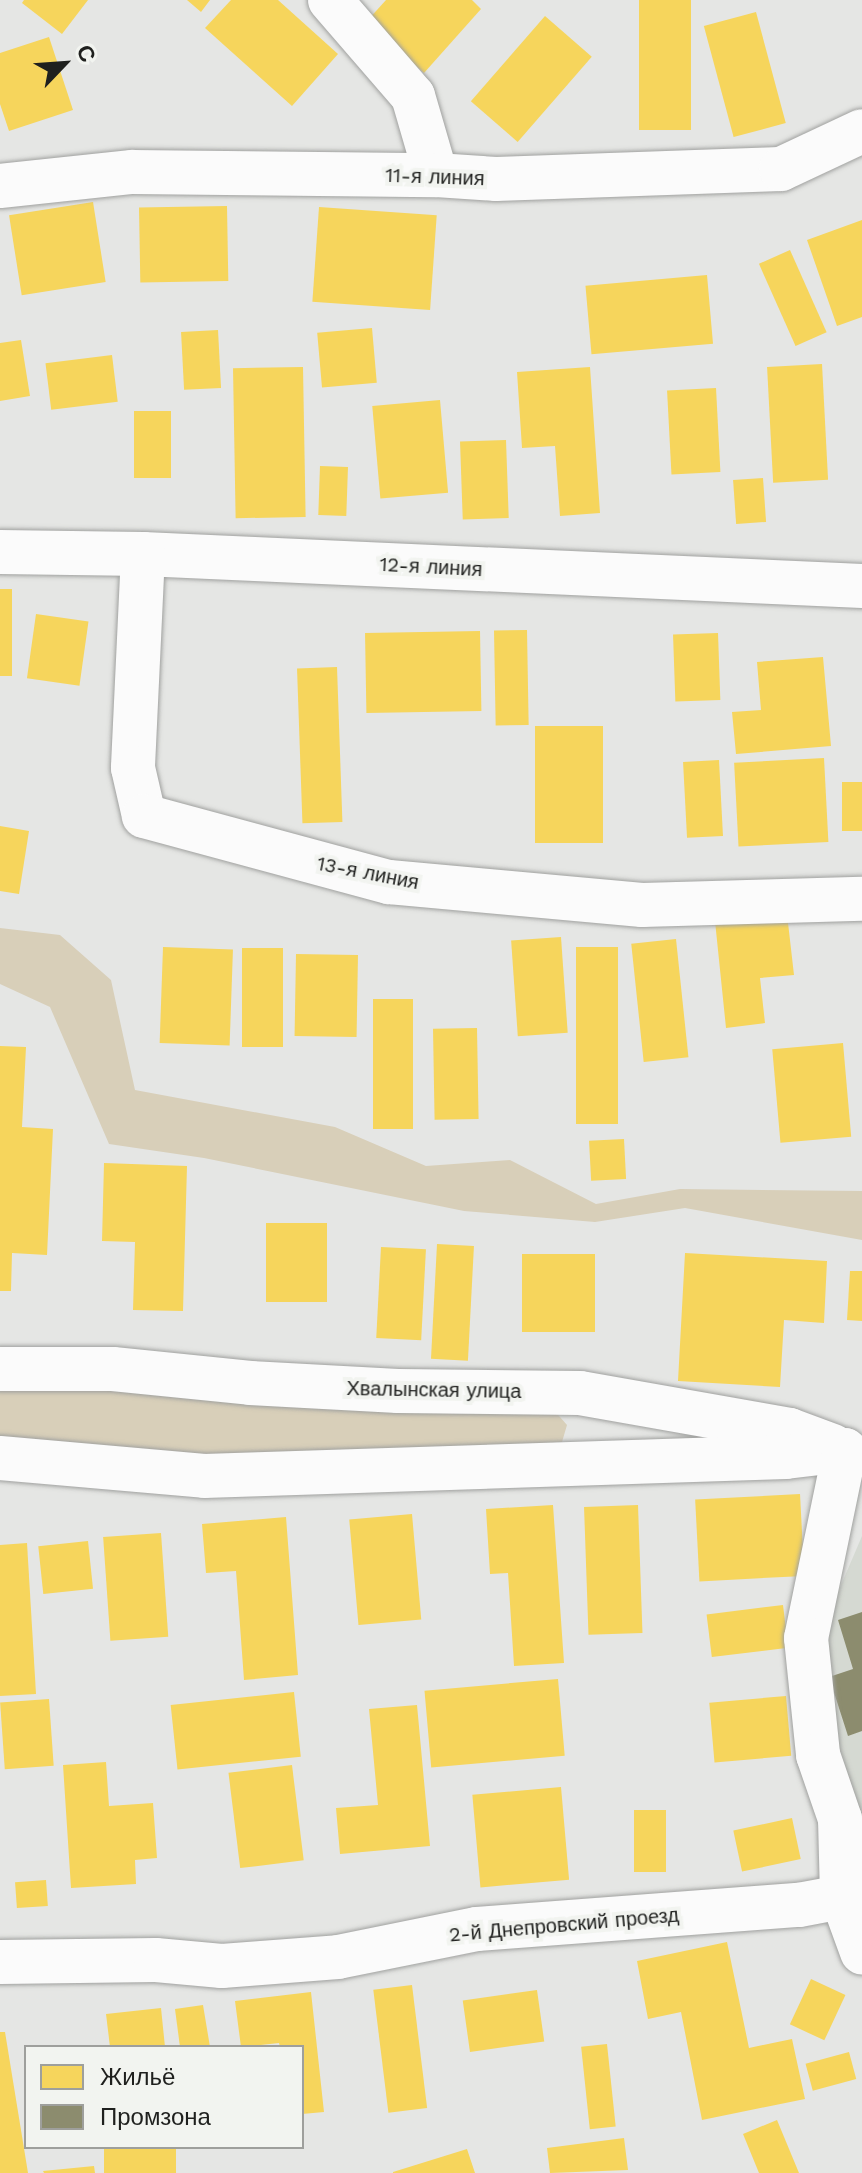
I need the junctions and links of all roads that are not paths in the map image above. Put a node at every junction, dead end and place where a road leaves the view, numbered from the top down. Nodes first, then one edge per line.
1 (330, 0) edge
2 (862, 131) edge
3 (436, 175) junction
4 (0, 186) edge
5 (0, 552) edge
6 (143, 554) junction
7 (862, 586) edge
8 (862, 899) edge
9 (0, 1369) edge
10 (854, 1452) edge
11 (0, 1458) edge
12 (842, 1897) junction
13 (862, 1952) edge
14 (0, 1962) edge

1 - 3 street
2 - 3 street, 11-я линия
3 - 4 street, 11-я линия
5 - 6 street, 12-я линия
6 - 7 street, 12-я линия
6 - 8 street, 13-я линия
9 - 10 street, Хвалынская улица
10 - 11 street
10 - 12 street
12 - 13 street
12 - 14 street, 2-й Днепровский проезд

